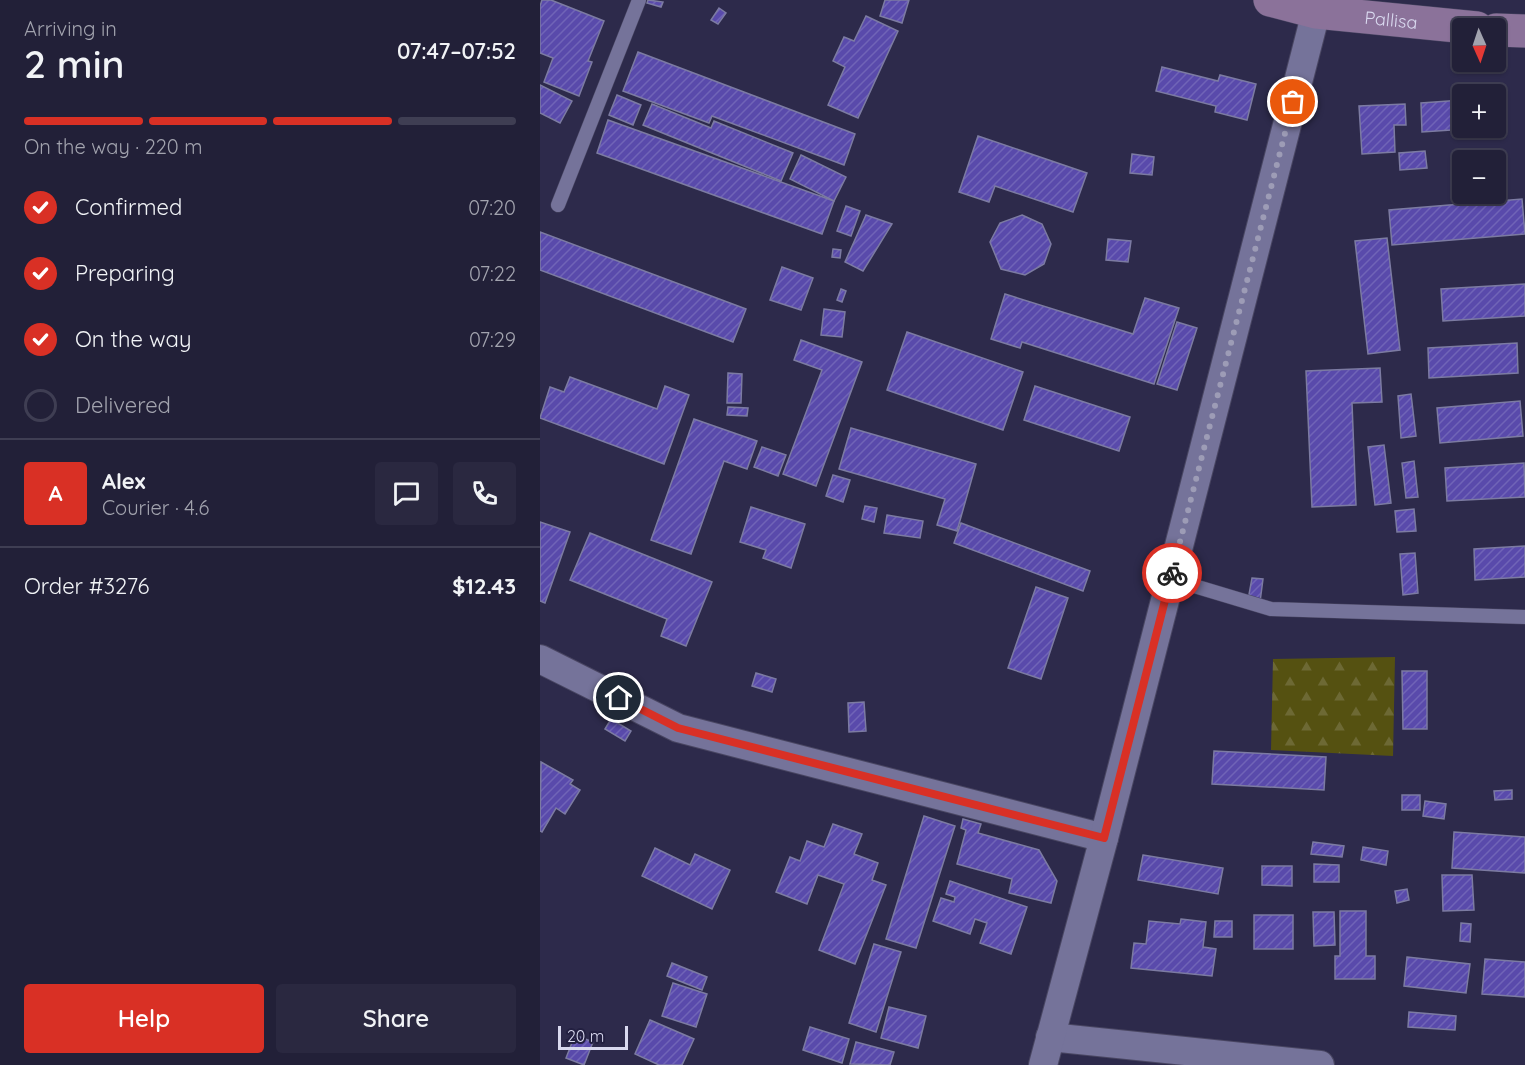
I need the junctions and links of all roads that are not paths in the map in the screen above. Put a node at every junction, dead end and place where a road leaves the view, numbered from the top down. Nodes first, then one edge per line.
1 (639, 0) edge
2 (1270, 0) edge
3 (1412, 11) edge
4 (1316, 12) junction
5 (1452, 21) edge
6 (1506, 31) edge
7 (1525, 32) edge
8 (558, 205) dead end
9 (1171, 579) junction
10 (1525, 617) edge
11 (540, 659) edge
12 (1104, 838) junction
13 (1050, 1037) junction
14 (1043, 1065) edge
15 (1320, 1065) edge

1 - 8 lane
2 - 4 main road, Pallisa
3 - 4 main road, Pallisa
3 - 5 main road, Pallisa
4 - 9 street
6 - 7 main road
9 - 10 lane
9 - 12 street
11 - 12 street
12 - 13 street
13 - 14 street
13 - 15 street

